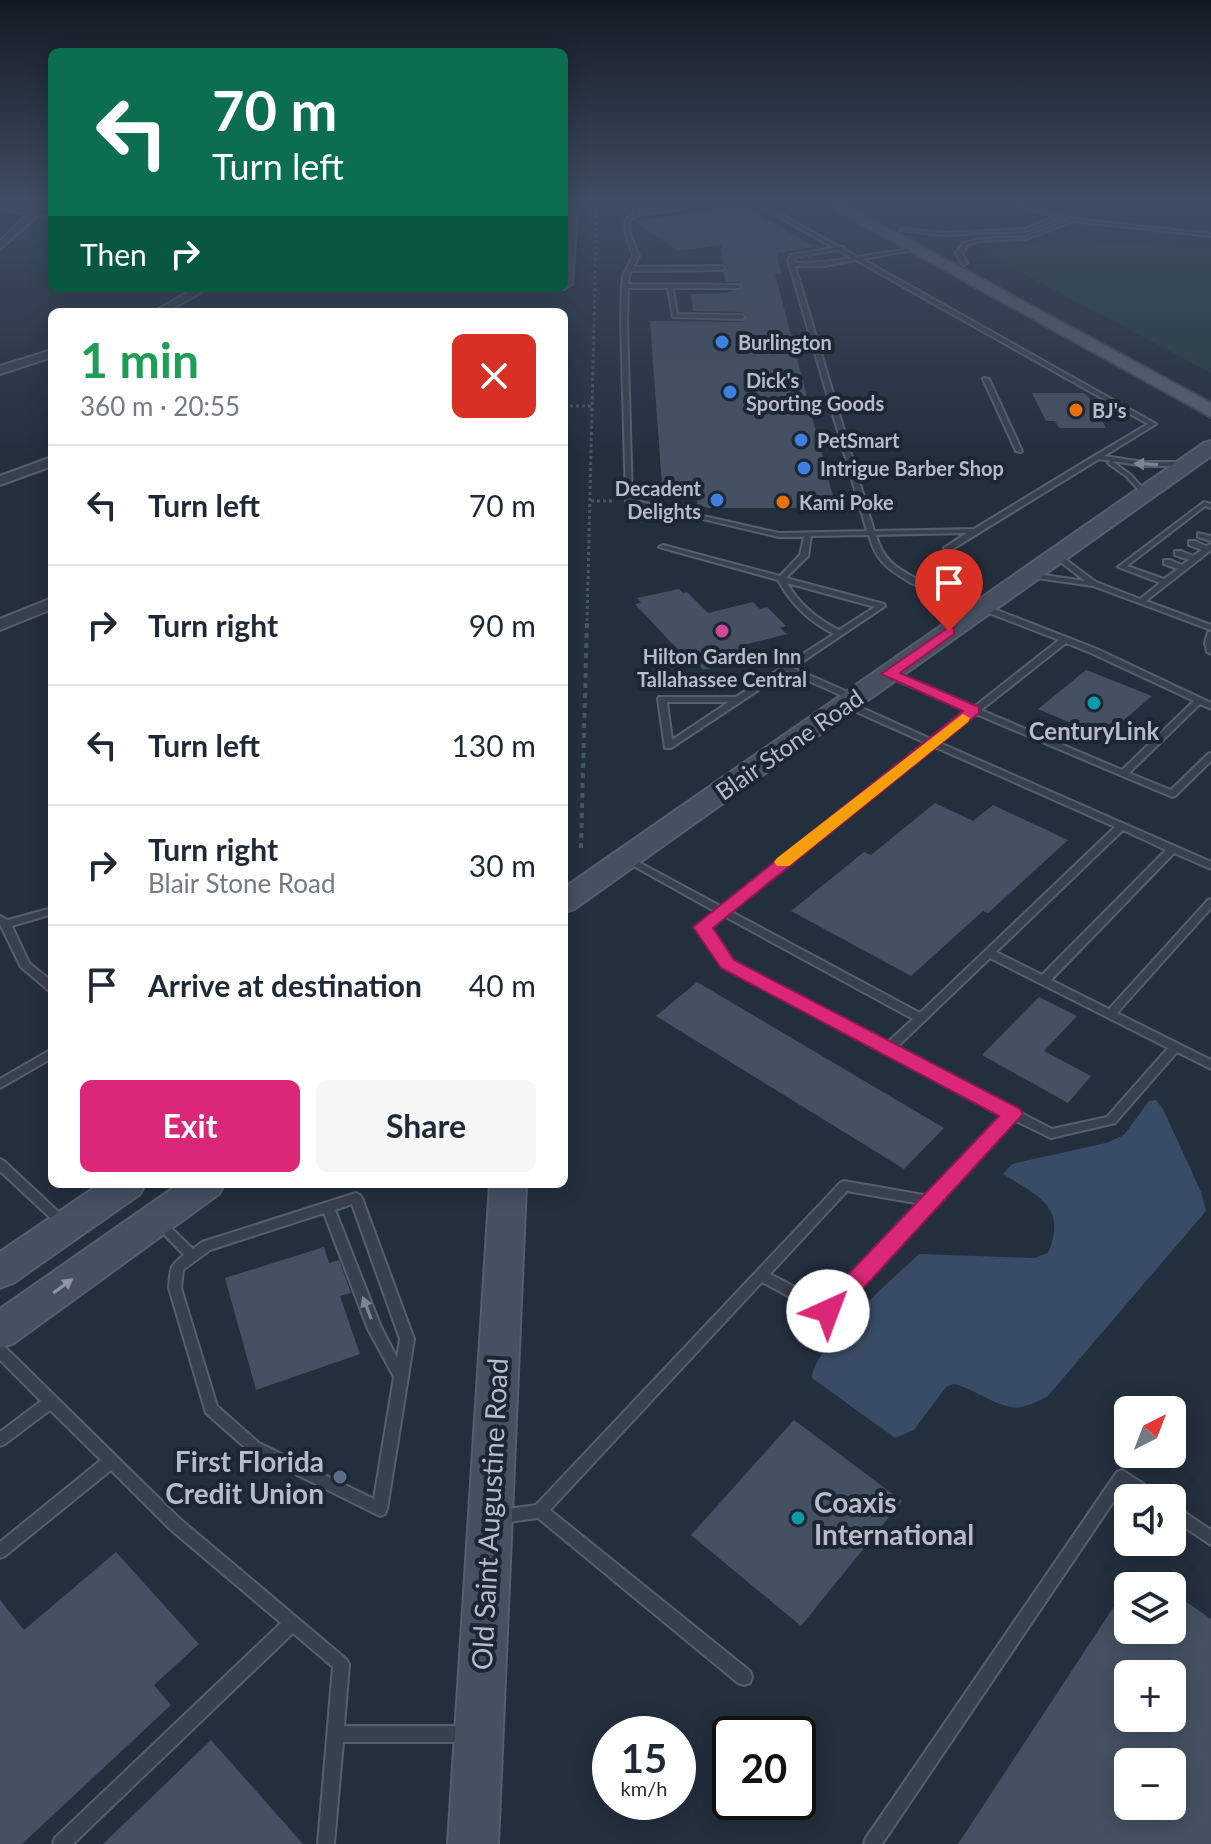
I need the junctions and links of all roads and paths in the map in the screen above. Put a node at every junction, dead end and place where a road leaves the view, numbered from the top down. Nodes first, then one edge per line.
1 (596, 285) edge
2 (798, 285) edge
3 (905, 285) edge
4 (980, 285) edge
5 (1005, 285) edge
6 (625, 286) joint
7 (670, 286) junction
8 (738, 286) dead end
9 (196, 292) edge
10 (166, 308) edge
11 (742, 317) dead end
12 (48, 354) edge
13 (0, 370) edge
14 (986, 379) dead end
15 (1211, 395) edge
16 (568, 406) edge
17 (593, 406) junction
18 (1211, 411) edge
19 (1211, 447) edge
20 (1019, 451) dead end
21 (1096, 457) junction
22 (1106, 460) junction
23 (48, 463) edge
24 (1187, 464) junction
25 (0, 481) edge
26 (1145, 494) junction
27 (591, 501) junction
28 (629, 501) junction
29 (1211, 506) edge
30 (974, 531) junction
31 (871, 534) junction
32 (808, 535) junction
33 (1201, 535) dead end
34 (1211, 539) edge
35 (1192, 543) dead end
36 (663, 547) dead end
37 (1209, 547) edge
38 (948, 548) dead end
39 (1178, 553) dead end
40 (1057, 555) junction
41 (1194, 559) junction
42 (1167, 562) dead end
43 (1183, 568) junction
44 (1028, 575) junction
45 (781, 579) junction
46 (1165, 582) junction
47 (1094, 584) junction
48 (1140, 602) junction
49 (48, 605) edge
50 (981, 609) junction
51 (0, 625) edge
52 (1211, 628) edge
53 (839, 633) junction
54 (1211, 634) edge
55 (1064, 640) junction
56 (1211, 652) edge
57 (787, 668) junction
58 (889, 674) junction
59 (738, 700) junction
60 (850, 701) junction
61 (1199, 701) junction
62 (1211, 706) edge
63 (973, 710) junction
64 (932, 742) junction
65 (1211, 756) edge
66 (1123, 774) junction
67 (1122, 826) junction
68 (581, 848) dead end
69 (1172, 849) junction
70 (626, 859) junction
71 (1211, 866) edge
72 (568, 899) edge
73 (1211, 902) edge
74 (723, 911) junction
75 (48, 912) edge
76 (3, 921) edge
77 (989, 953) junction
78 (1044, 980) junction
79 (48, 984) edge
80 (1110, 1014) junction
81 (921, 1018) junction
82 (1175, 1047) junction
83 (888, 1049) junction
84 (48, 1055) edge
85 (1211, 1065) edge
86 (0, 1084) edge
87 (1013, 1114) junction
88 (0, 1164) edge
89 (121, 1188) edge
90 (126, 1188) edge
91 (200, 1188) edge
92 (508, 1188) edge
93 (932, 1201) junction
94 (328, 1207) junction
95 (156, 1220) junction
96 (66, 1227) junction
97 (193, 1256) junction
98 (100, 1259) junction
99 (0, 1272) edge
100 (761, 1275) junction
101 (0, 1331) edge
102 (0, 1351) edge
103 (401, 1377) junction
104 (51, 1401) junction
105 (0, 1440) edge
106 (111, 1461) junction
107 (1117, 1484) edge
108 (1132, 1484) edge
109 (1114, 1489) edge
110 (540, 1511) junction
111 (489, 1517) junction
112 (1186, 1521) edge
113 (1211, 1538) edge
114 (0, 1551) edge
115 (292, 1623) junction
116 (744, 1677) dead end
117 (335, 1734) junction
118 (478, 1734) junction
119 (61, 1844) edge
120 (326, 1844) edge
121 (473, 1844) edge
122 (872, 1844) edge

1 - 17 path
2 - 31 lane
3 - 21 lane
4 - 18 main road
5 - 15 main road
6 - 7 lane
6 - 28 lane
7 - 8 lane
7 - 11 lane
9 - 10 street
12 - 13 street
14 - 20 lane
16 - 17 path
17 - 27 path
19 - 24 main road, Blair Stone Road
21 - 22 lane
21 - 30 lane
24 -> 22 lane
22 - 26 lane
23 - 25 street
24 - 26 main road, Blair Stone Road
26 - 40 main road, Blair Stone Road
27 - 28 path
27 - 68 path
28 - 32 lane
29 - 46 lane
30 - 31 lane
30 - 38 lane
31 - 32 lane
31 - 50 lane
32 - 45 lane
33 - 34 lane
35 - 37 lane
36 - 45 lane
37 - 41 lane
39 - 41 lane
40 - 44 main road, Blair Stone Road
40 - 47 lane
41 - 43 lane
42 - 43 lane
43 - 46 lane
44 - 47 lane
44 - 50 main road, Blair Stone Road
45 - 53 lane
45 - 53 lane
46 - 48 lane
47 - 48 lane
48 - 52 lane
49 - 51 street
50 - 55 lane
50 - 58 main road, Blair Stone Road
53 - 57 lane
54 - 56 lane
55 - 61 lane
55 - 63 lane
57 - 59 lane
57 - 60 lane
58 - 60 main road, Blair Stone Road
58 - 63 lane
59 - 59 lane
60 - 64 lane
60 - 70 main road, Blair Stone Road
61 - 62 lane
61 - 66 lane
63 - 64 lane
63 - 66 lane
64 - 67 lane
64 - 74 lane
65 - 66 lane
67 - 69 lane
67 - 77 lane
69 - 71 lane
69 - 78 lane
70 - 72 main road, Blair Stone Road
70 - 74 lane
73 - 80 lane
74 - 81 lane
74 - 83 lane
75 - 76 lane
76 - 79 lane
77 - 78 lane
77 - 81 lane
78 - 80 lane
80 - 82 lane
81 - 83 lane
82 - 85 lane
82 - 87 lane
83 - 87 lane
84 - 86 lane
87 - 93 lane
88 - 96 lane
89 - 96 main road
90 - 95 main road
91 - 95 main road
92 - 111 main road, Old Saint Augustine Road
93 - 100 lane
93 - 100 lane
94 - 97 lane
103 -> 94 lane
94 - 103 lane
95 - 97 lane
95 - 98 main road
96 - 98 main road
96 - 99 main road
97 - 103 lane
101 -> 98 main road
100 - 110 lane
102 - 104 lane
104 - 105 lane
104 - 106 lane
106 - 114 lane
106 - 115 lane
107 - 108 lane
109 - 122 lane
110 - 111 lane
110 - 116 lane
111 - 118 main road, Old Saint Augustine Road
112 - 113 lane
115 - 117 lane
115 - 119 lane
117 - 118 lane
117 - 120 lane
118 - 121 main road, Old Saint Augustine Road

